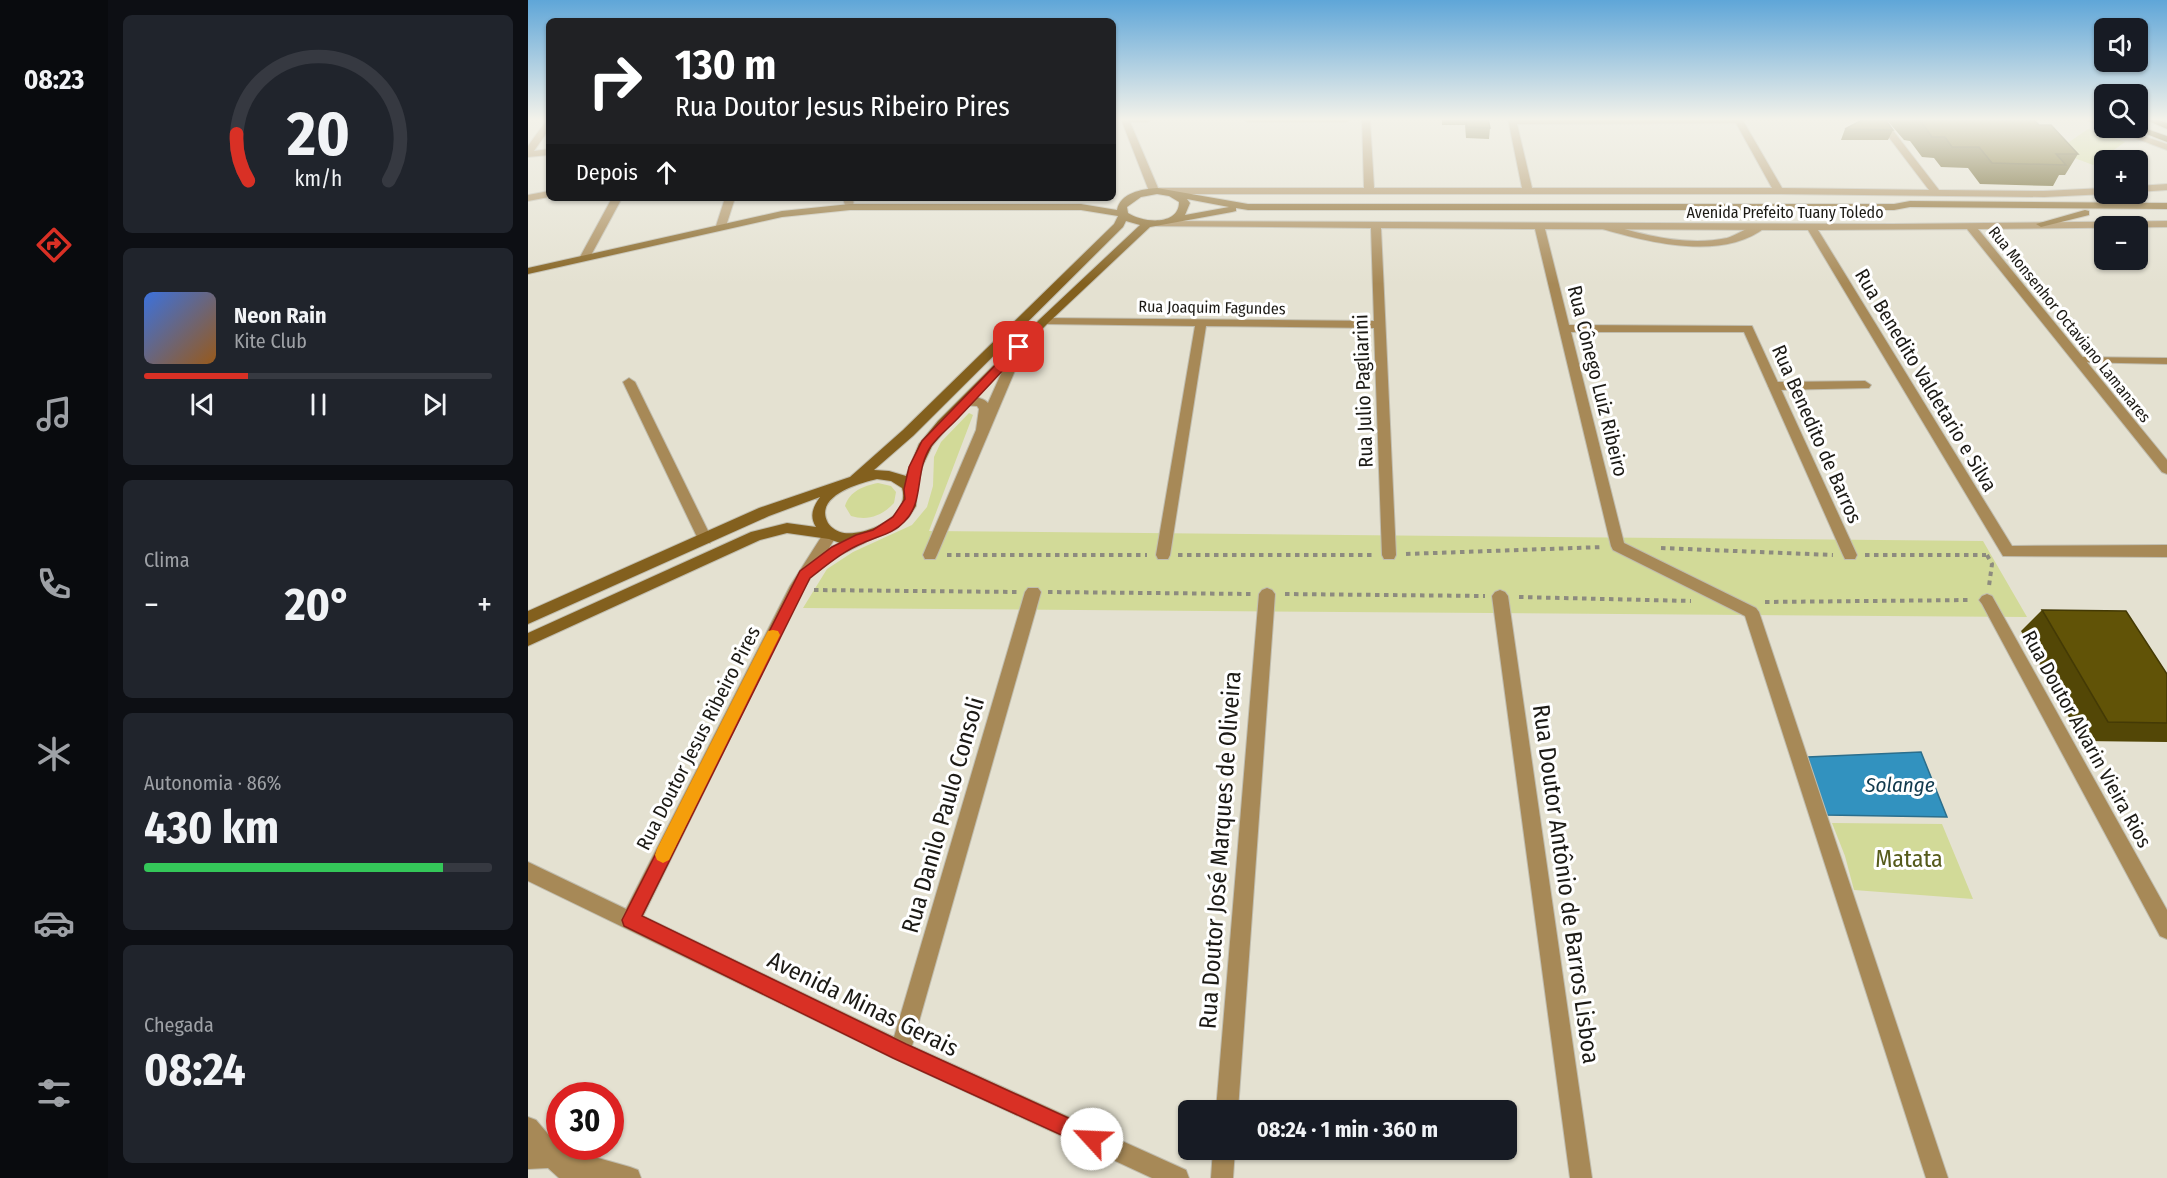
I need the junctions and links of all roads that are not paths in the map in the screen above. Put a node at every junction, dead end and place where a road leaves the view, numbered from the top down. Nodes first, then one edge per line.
1 (1149, 174) edge
2 (1368, 174) edge
3 (1524, 174) edge
4 (1769, 174) edge
5 (1922, 174) edge
6 (2167, 187) edge
7 (2148, 188) edge
8 (1156, 191) junction
9 (1369, 191) junction
10 (1528, 191) junction
11 (1779, 191) junction
12 (1936, 192) junction
13 (2094, 192) edge
14 (1172, 193) junction
15 (2044, 194) junction
16 (546, 195) edge
17 (528, 198) edge
18 (1127, 199) junction
19 (615, 201) edge
20 (729, 201) edge
21 (1116, 201) edge
22 (1116, 201) edge
23 (849, 203) edge
24 (2167, 206) edge
25 (1081, 207) junction
26 (1248, 207) junction
27 (2088, 209) junction
28 (2128, 209) junction
29 (2167, 213) edge
30 (1123, 215) junction
31 (1164, 222) junction
32 (1149, 224) junction
33 (2041, 224) junction
34 (2167, 224) edge
35 (1376, 225) junction
36 (721, 226) junction
37 (1539, 226) junction
38 (1602, 226) junction
39 (1761, 227) junction
40 (1811, 227) junction
41 (1971, 227) junction
42 (585, 256) junction
43 (528, 271) edge
44 (1044, 321) junction
45 (1201, 323) junction
46 (1380, 325) junction
47 (1565, 329) junction
48 (1019, 347) junction
49 (2079, 360) junction
50 (2167, 361) edge
51 (629, 382) dead end
52 (1865, 385) dead end
53 (1774, 386) junction
54 (965, 402) junction
55 (982, 430) junction
56 (2167, 469) edge
57 (849, 481) junction
58 (910, 489) junction
59 (829, 534) junction
60 (861, 538) junction
61 (705, 539) junction
62 (2167, 551) edge
63 (930, 555) road end
64 (1163, 555) road end
65 (1389, 555) road end
66 (1850, 555) road end
67 (805, 575) junction
68 (1033, 592) road end
69 (1267, 594) road end
70 (1500, 596) road end
71 (1988, 600) road end
72 (528, 618) edge
73 (528, 640) edge
74 (528, 871) edge
75 (631, 920) junction
76 (2167, 929) edge
77 (900, 1051) junction
78 (1228, 1100) edge
79 (528, 1128) edge
80 (546, 1149) edge
81 (546, 1156) edge
82 (528, 1158) edge
83 (556, 1160) edge
84 (566, 1160) edge
85 (1223, 1160) edge
86 (576, 1178) edge
87 (630, 1178) edge
88 (1178, 1178) edge
89 (1222, 1178) edge
90 (1581, 1178) edge
91 (1937, 1178) edge

1 - 8 street
2 - 9 street
3 - 10 street
4 - 11 street
5 - 12 street
6 - 7 street
8 - 9 street, Avenida Prefeito Tuany Toledo
8 - 14 main road, Avenida Prefeito Tuany Toledo
8 - 18 main road
9 - 10 street, Avenida Prefeito Tuany Toledo
10 - 11 street, Avenida Prefeito Tuany Toledo
11 - 12 street, Avenida Prefeito Tuany Toledo
12 - 15 street, Avenida Prefeito Tuany Toledo
13 - 15 street, Avenida Prefeito Tuany Toledo
14 - 26 main road, Avenida Prefeito Tuany Toledo
14 - 31 main road
15 - 27 main road
16 - 17 street
18 - 21 main road
18 - 30 main road
19 - 42 street
20 - 36 street
22 - 25 main road
23 - 25 main road
23 - 36 main road
24 - 28 main road
25 - 30 main road
26 - 27 main road, Avenida Prefeito Tuany Toledo
26 - 31 main road, Avenida Prefeito Tuany Toledo
27 - 28 main road, Avenida Prefeito Tuany Toledo
27 - 33 main road
28 - 29 main road
30 - 32 main road
30 - 57 main road
31 - 32 main road, Avenida Prefeito Tuany Toledo
32 - 35 street, Avenida Prefeito Tuany Toledo
32 - 44 main road
33 - 34 street, Avenida Prefeito Tuany Toledo
33 - 41 street, Avenida Prefeito Tuany Toledo
35 - 37 street, Avenida Prefeito Tuany Toledo
35 - 46 street, Rua Julio Pagliarini
36 - 42 main road
37 - 38 street, Avenida Prefeito Tuany Toledo
37 - 47 street, Rua Cônego Luiz Ribeiro
38 - 39 street, Avenida Prefeito Tuany Toledo
38 - 39 lane
39 - 40 street, Avenida Prefeito Tuany Toledo
40 - 41 street, Avenida Prefeito Tuany Toledo
40 - 62 street, Rua Benedito Valdetario e Silva
41 - 49 street, Rua Monsenhor Octaviano Lamanares
42 - 43 main road
44 - 45 street, Rua Joaquim Fagundes
44 - 48 main road
45 - 46 street, Rua Joaquim Fagundes
45 - 64 street
46 - 65 street, Rua Julio Pagliarini
47 - 53 street, Rua Benedito de Barros
47 - 91 street, Rua Cônego Luiz Ribeiro
48 - 54 main road
48 - 55 street
49 - 50 lane
49 - 56 street, Rua Monsenhor Octaviano Lamanares
51 - 61 street
52 - 53 lane
53 - 66 street, Rua Benedito de Barros
54 - 55 street
54 - 58 main road
55 - 63 street
57 - 58 main road
57 - 59 main road
57 - 61 main road
58 - 60 main road
59 - 60 main road
59 - 67 street, Rua Doutor Jesus Ribeiro Pires
59 - 73 main road
60 - 67 street, Rua Doutor Jesus Ribeiro Pires
61 - 72 main road
67 - 75 street, Rua Doutor Jesus Ribeiro Pires
68 - 77 street, Rua Danilo Paulo Consoli
69 - 78 street, Rua Doutor José Marques de Oliveira
70 - 90 street, Rua Doutor Antônio de Barros Lisboa
71 - 76 street, Rua Doutor Alvarin Vieira Rios
74 - 75 street, Avenida Minas Gerais
75 - 77 street, Avenida Minas Gerais
77 - 88 street, Avenida Minas Gerais
79 - 80 street
81 - 82 street
83 - 86 street
84 - 87 street
85 - 89 street

